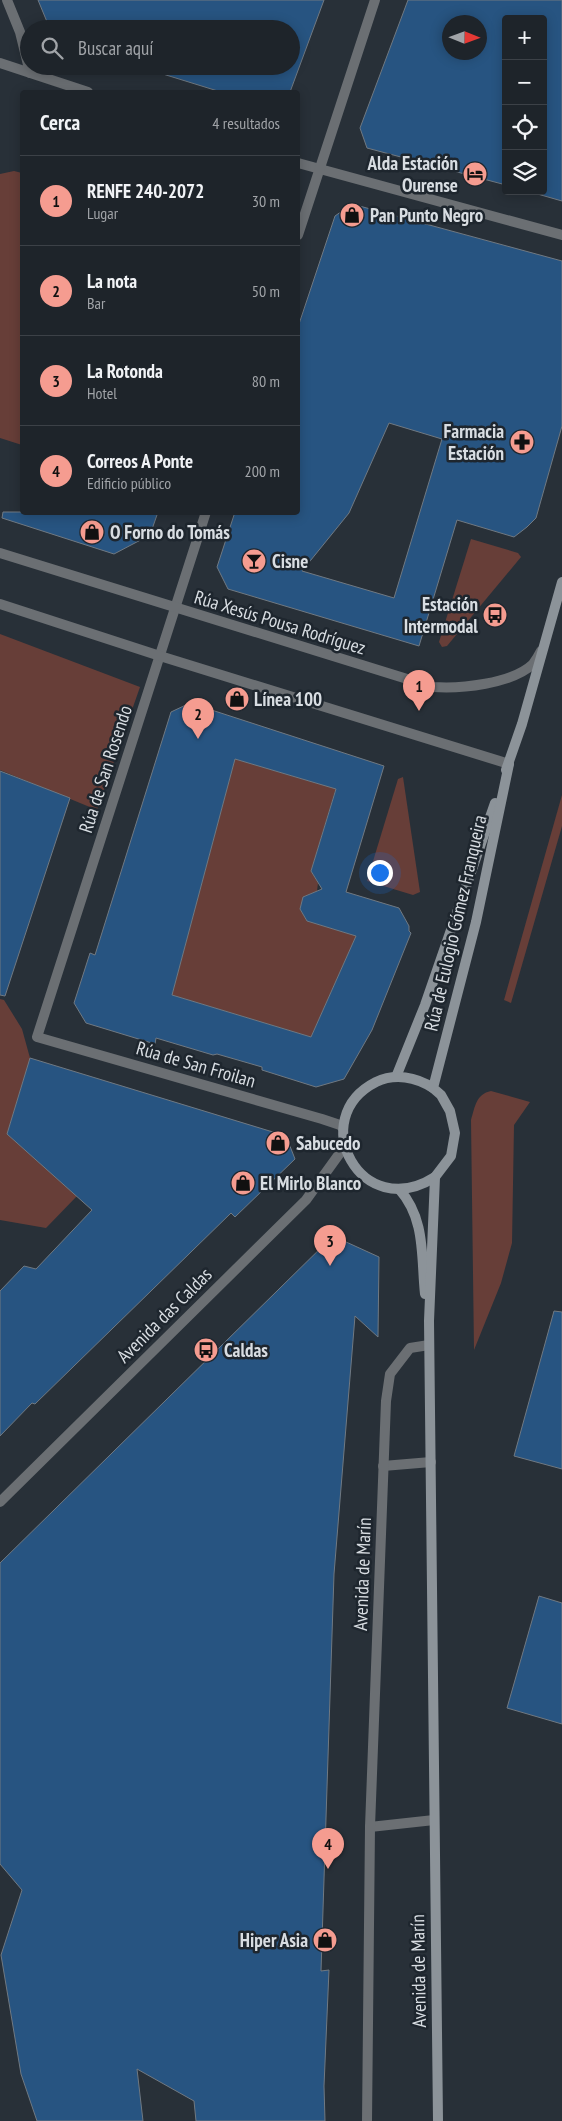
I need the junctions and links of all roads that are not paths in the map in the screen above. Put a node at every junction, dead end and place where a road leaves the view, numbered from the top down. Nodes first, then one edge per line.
1 (7, 0) edge
2 (376, 0) edge
3 (20, 32) edge
4 (0, 63) edge
5 (20, 70) edge
6 (36, 75) edge
7 (82, 90) edge
8 (300, 164) edge
9 (319, 170) junction
10 (300, 229) edge
11 (562, 235) edge
12 (205, 515) edge
13 (0, 553) edge
14 (562, 582) edge
15 (0, 604) edge
16 (174, 608) junction
17 (543, 648) junction
18 (160, 656) junction
19 (509, 764) junction
20 (37, 1037) joint
21 (396, 1077) junction
22 (433, 1088) junction
23 (343, 1128) junction
24 (345, 1146) junction
25 (435, 1176) junction
26 (399, 1189) junction
27 (429, 1321) junction
28 (429, 1345) junction
29 (430, 1462) junction
30 (383, 1466) junction
31 (0, 1502) edge
32 (434, 1820) junction
33 (370, 1827) junction
34 (368, 2121) edge
35 (438, 2121) edge

1 - 3 street
2 - 9 street
4 - 5 street
6 - 7 street
8 - 9 street
9 - 10 street
9 - 11 street
12 - 16 street, Rúa de San Rosendo
13 - 16 street, Rúa Xesús Pousa Rodríguez
14 - 17 main road, Rúa de Eulogio Gómez Franqueira
15 - 18 street
16 - 17 street, Rúa Xesús Pousa Rodríguez
16 - 18 street, Rúa de San Rosendo
17 - 19 main road, Rúa de Eulogio Gómez Franqueira
18 - 19 street
18 - 20 street, Rúa de San Rosendo
19 - 21 main road, Rúa de Eulogio Gómez Franqueira
19 - 22 main road, Rúa de Eulogio Gómez Franqueira
20 - 23 street, Rúa de San Froilan
21 - 22 main road
21 - 23 main road
22 - 25 main road
23 - 24 main road
24 - 26 main road
24 - 31 street, Avenida das Caldas
25 - 26 main road
25 - 27 main road
26 - 27 main road
27 - 28 main road, Avenida de Marín
28 - 29 main road, Avenida de Marín
28 - 30 street, Avenida de Marín
29 - 30 street
29 - 32 main road, Avenida de Marín
30 - 33 street, Avenida de Marín
32 - 33 street
32 - 35 main road, Avenida de Marín
33 - 34 street, Avenida de Marín

